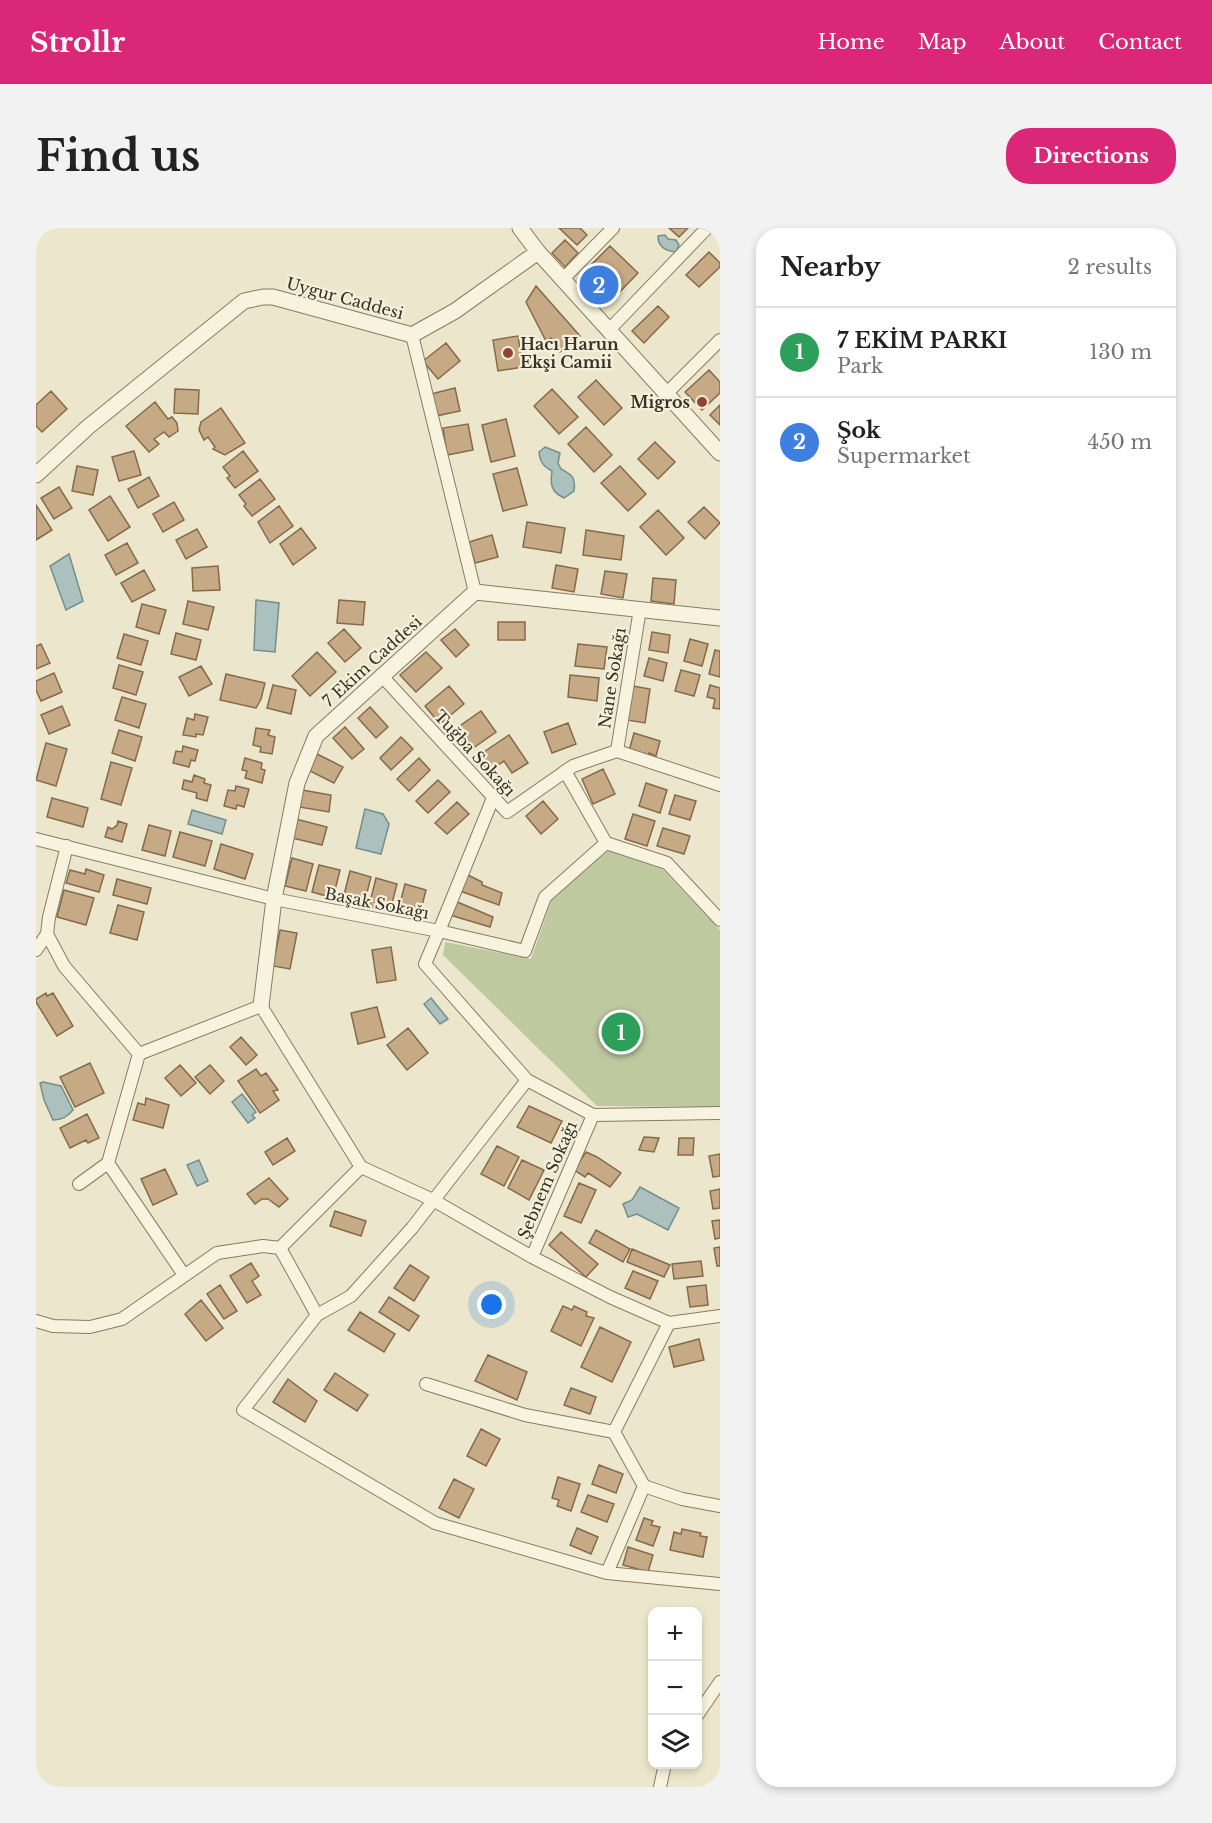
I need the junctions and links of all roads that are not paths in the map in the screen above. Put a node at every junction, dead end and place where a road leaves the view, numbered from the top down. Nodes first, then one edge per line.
1 (520, 228) edge
2 (613, 228) edge
3 (706, 228) edge
4 (538, 252) junction
5 (563, 279) junction
6 (609, 330) junction
7 (412, 335) junction
8 (720, 340) edge
9 (666, 394) junction
10 (720, 453) edge
11 (36, 474) edge
12 (475, 592) junction
13 (640, 609) junction
14 (720, 618) edge
15 (381, 675) junction
16 (617, 751) junction
17 (565, 771) junction
18 (720, 785) edge
19 (493, 798) junction
20 (36, 838) edge
21 (606, 843) junction
22 (67, 846) junction
23 (274, 899) junction
24 (720, 920) edge
25 (439, 931) junction
26 (47, 934) junction
27 (36, 950) edge
28 (261, 1006) junction
29 (139, 1054) junction
30 (527, 1080) junction
31 (720, 1113) edge
32 (593, 1115) junction
33 (108, 1163) junction
34 (361, 1167) junction
35 (79, 1184) dead end
36 (433, 1200) junction
37 (280, 1248) junction
38 (532, 1257) junction
39 (184, 1275) junction
40 (318, 1316) junction
41 (720, 1316) edge
42 (36, 1321) edge
43 (669, 1323) junction
44 (426, 1384) dead end
45 (614, 1432) junction
46 (644, 1486) junction
47 (720, 1506) edge
48 (607, 1573) junction
49 (720, 1584) edge
50 (720, 1682) edge
51 (702, 1708) edge
52 (664, 1769) edge
53 (660, 1787) edge

1 - 4 street
2 - 5 street
3 - 6 street
4 - 5 street
4 - 7 street, Uygur Caddesi
5 - 6 street
6 - 9 street
7 - 11 street, Uygur Caddesi
7 - 12 street
8 - 9 street
9 - 10 street
12 - 13 street
12 - 15 street, 7 Ekim Caddesi
13 - 14 street
13 - 16 street, Nane Sokağı
15 - 19 street, Tuğba Sokağı
15 - 23 street, 7 Ekim Caddesi
16 - 17 street, Tuğba Sokağı
16 - 18 street, Nane Sokağı
17 - 19 street, Tuğba Sokağı
17 - 21 street
19 - 25 street, Başak Sokağı
20 - 22 street, Başak Sokağı
21 - 24 street
21 - 25 street
22 - 23 street, Başak Sokağı
22 - 26 street
23 - 25 street, Başak Sokağı
23 - 28 street, 7 Ekim Caddesi
25 - 30 street
26 - 27 street
26 - 29 street
28 - 29 street
28 - 34 street
29 - 33 street
30 - 32 street
30 - 36 street
31 - 32 street
32 - 38 street, Şebnem Sokağı
33 - 35 street
33 - 39 street
34 - 36 street
34 - 37 street
36 - 38 street
36 - 40 street
37 - 39 street
37 - 40 street
38 - 43 street
39 - 42 street
40 - 48 street
41 - 43 street
43 - 45 street
44 - 45 street
45 - 46 street
46 - 47 street
46 - 48 street
48 - 49 street
50 - 51 street
52 - 53 street

